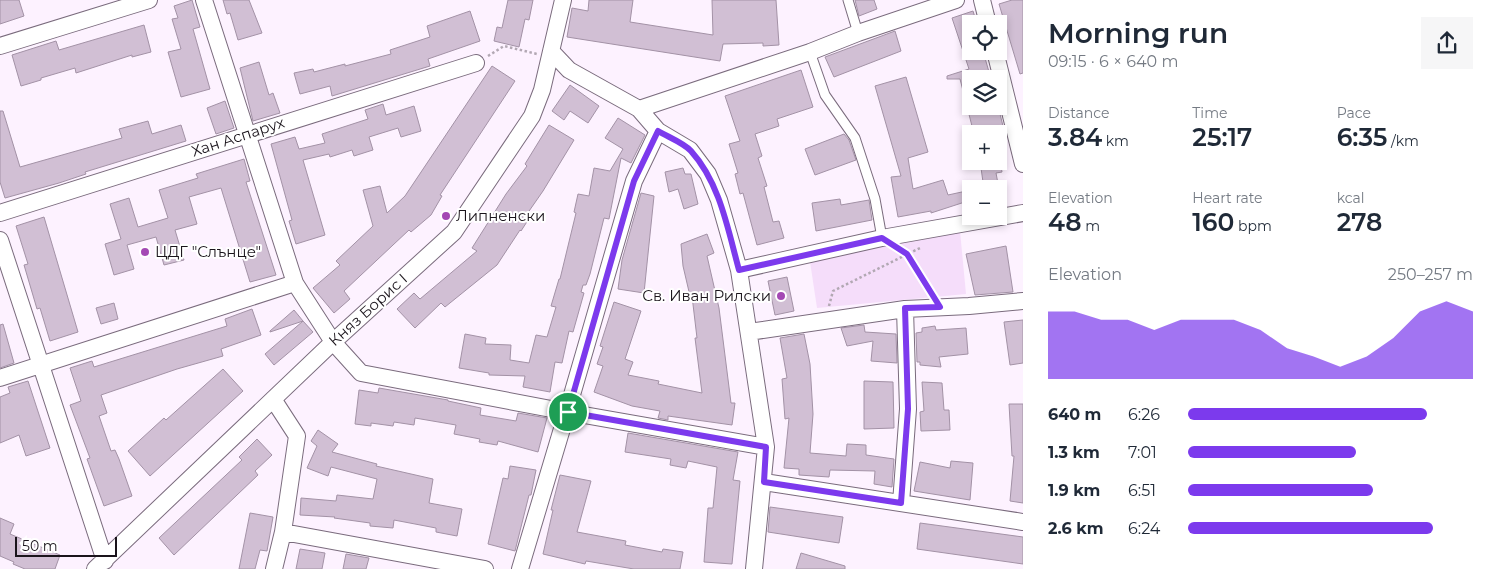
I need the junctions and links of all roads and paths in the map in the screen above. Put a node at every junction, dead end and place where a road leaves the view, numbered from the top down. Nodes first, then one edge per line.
1 (149, 0) edge
2 (204, 0) edge
3 (563, 0) edge
4 (848, 0) edge
5 (956, 0) edge
6 (982, 0) edge
7 (986, 15) edge
8 (858, 33) junction
9 (0, 46) edge
10 (810, 52) junction
11 (551, 54) junction
12 (999, 60) edge
13 (476, 63) joint
14 (639, 109) junction
15 (1019, 129) edge
16 (658, 131) junction
17 (246, 134) junction
18 (1023, 164) edge
19 (0, 213) edge
20 (1023, 213) edge
21 (882, 238) junction
22 (0, 240) edge
23 (923, 246) dead end
24 (907, 254) junction
25 (739, 270) junction
26 (295, 283) junction
27 (1023, 301) edge
28 (940, 307) junction
29 (905, 308) junction
30 (824, 321) junction
31 (749, 332) junction
32 (332, 342) junction
33 (41, 365) junction
34 (0, 378) edge
35 (273, 399) junction
36 (568, 412) junction
37 (766, 447) junction
38 (764, 482) junction
39 (901, 503) junction
40 (1023, 522) edge
41 (283, 532) junction
42 (100, 565) edge
43 (274, 569) edge
44 (485, 569) edge
45 (520, 569) edge
46 (754, 569) edge

1 - 9 street
2 - 17 street
3 - 11 street, Княз Борис I
4 - 8 lane
5 - 8 street
6 - 7 street
8 - 10 street
10 - 14 street
10 - 21 lane
11 - 13 path
11 - 14 street
11 - 32 street, Княз Борис I
12 - 15 street
13 - 17 street, Хан Аспарух
14 - 16 street
15 - 18 street
16 - 25 street
16 - 36 street
17 - 19 street, Хан Аспарух
17 - 26 street
20 - 21 street
21 - 24 path
21 - 25 street
22 - 33 street
23 - 24 path
24 - 28 path
24 - 30 path
25 - 31 street
26 - 32 street
26 - 33 street
27 - 28 street
28 - 29 street
29 - 30 street
29 - 39 street
30 - 31 street
31 - 37 street
32 - 35 street, Княз Борис I
32 - 36 street
33 - 34 street
33 - 42 street
35 - 41 street
35 - 42 street, Княз Борис I
36 - 37 street
36 - 45 street
37 - 38 street
38 - 39 street
38 - 46 street
39 - 40 street
41 - 43 street
41 - 44 street

